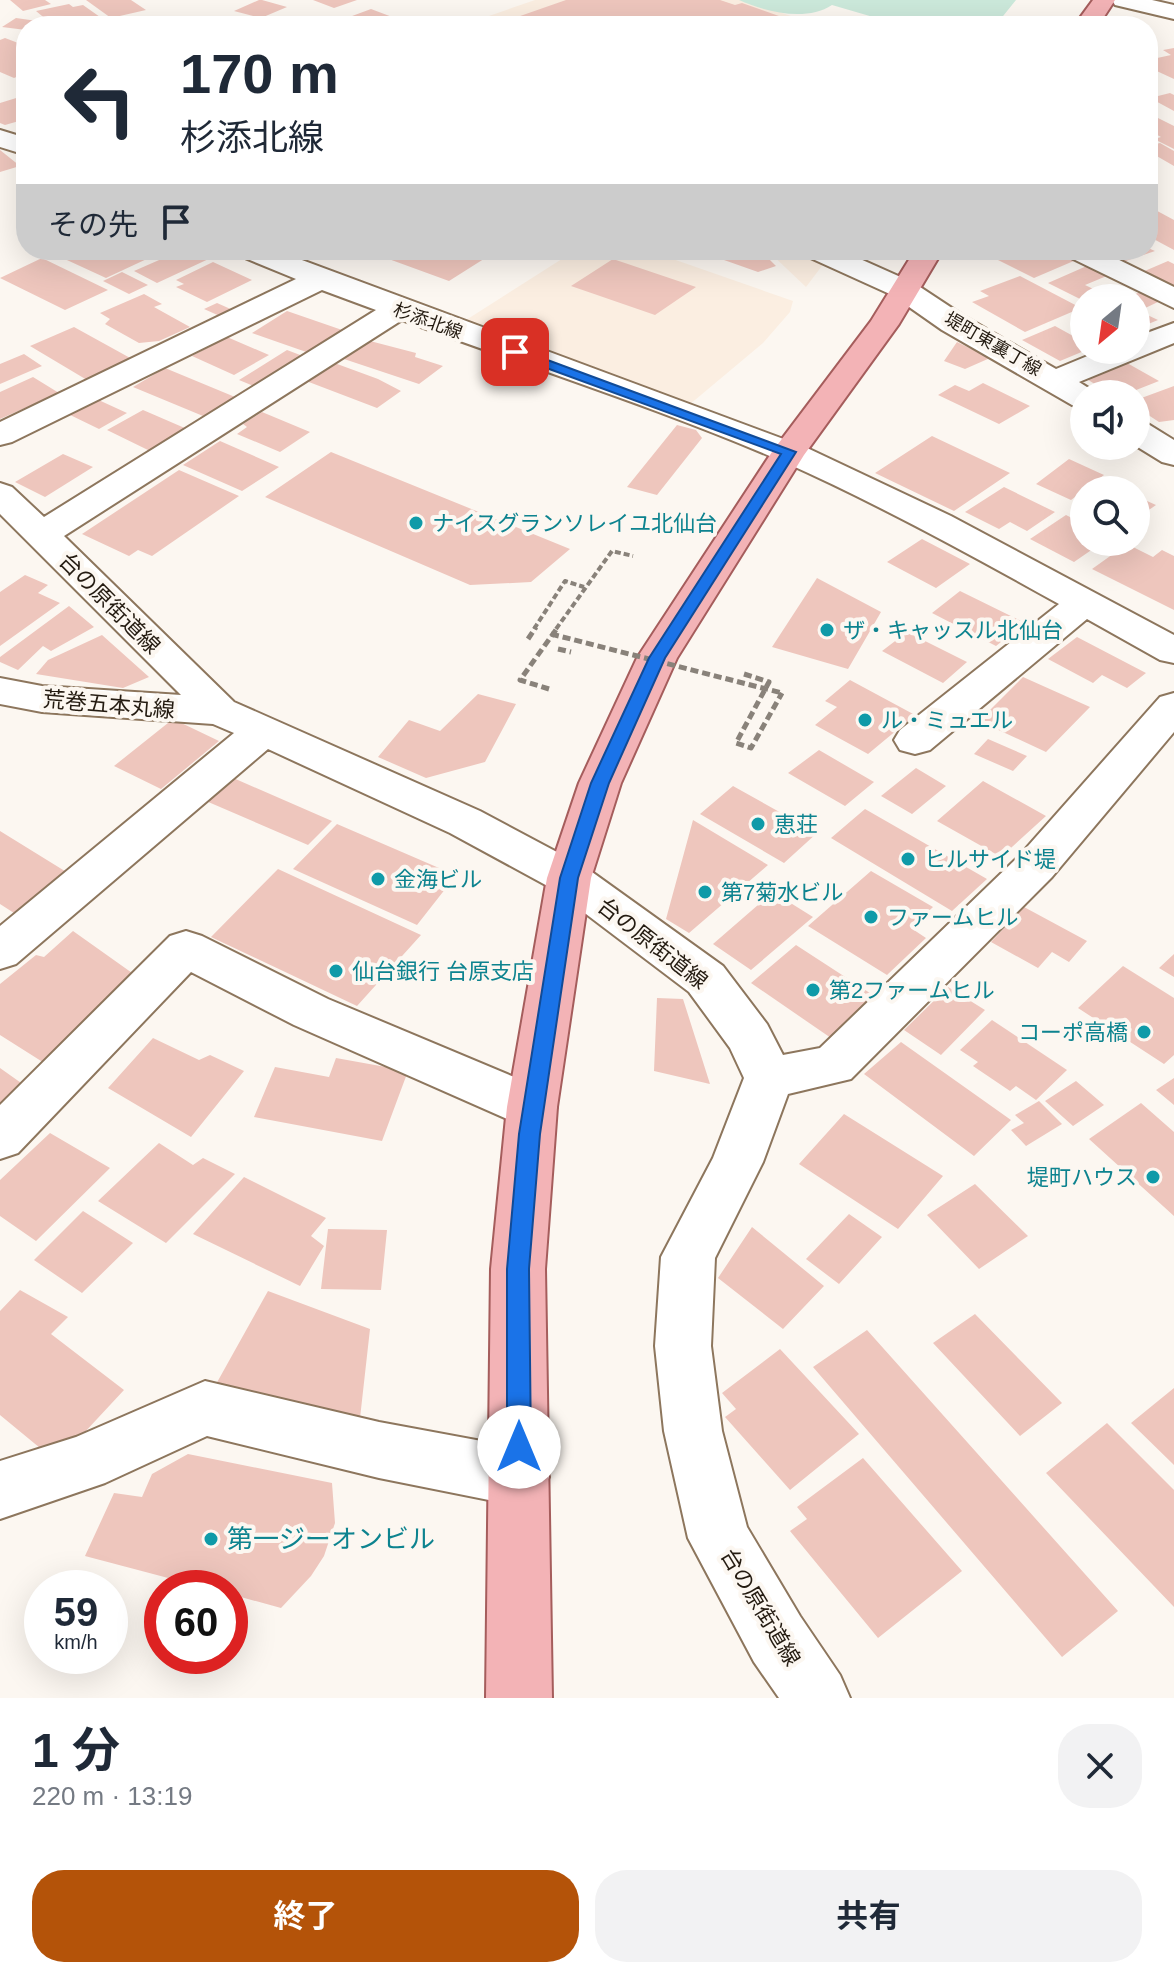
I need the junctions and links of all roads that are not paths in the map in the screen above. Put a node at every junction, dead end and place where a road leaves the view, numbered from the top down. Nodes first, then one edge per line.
1 (1123, 0) edge
2 (1174, 12) edge
3 (274, 260) edge
4 (838, 260) edge
5 (922, 260) edge
6 (1097, 260) edge
7 (320, 279) junction
8 (903, 289) junction
9 (1174, 299) edge
10 (397, 310) junction
11 (1174, 332) edge
12 (1150, 342) edge
13 (1095, 364) edge
14 (1056, 380) junction
15 (1070, 389) edge
16 (0, 435) edge
17 (1150, 440) edge
18 (789, 452) junction
19 (1174, 455) edge
20 (0, 494) edge
21 (41, 535) junction
22 (1084, 603) junction
23 (1174, 651) edge
24 (0, 691) edge
25 (1174, 706) edge
26 (220, 711) junction
27 (262, 732) junction
28 (915, 740) dead end
29 (569, 878) junction
30 (0, 952) edge
31 (769, 1078) junction
32 (532, 1107) junction
33 (0, 1138) edge
34 (519, 1477) junction
35 (0, 1490) edge
36 (519, 1698) edge
37 (817, 1698) edge

1 - 2 street
3 - 7 street, 杉添北線
4 - 8 street, 堤町東裏丁線
5 - 8 main road
6 - 9 street
7 - 10 street, 杉添北線
7 - 16 street
8 - 14 street, 堤町東裏丁線
8 - 18 main road
10 - 18 street, 杉添北線
10 - 21 street
11 - 12 street
13 - 14 street
14 - 15 street, 堤町東裏丁線
17 - 19 street
18 - 22 street, 杉添北線
18 - 29 main road
20 - 21 street, 台の原街道線
21 - 26 street, 台の原街道線
22 - 23 street, 杉添北線
22 - 28 street
24 - 26 street, 荒巻五本丸線
25 - 31 street
26 - 27 street, 台の原街道線
27 - 29 street, 台の原街道線
27 - 30 street
29 - 31 street, 台の原街道線
29 - 32 main road
31 - 37 street, 台の原街道線
32 - 33 street
32 - 34 main road
34 - 35 street
34 - 36 main road

